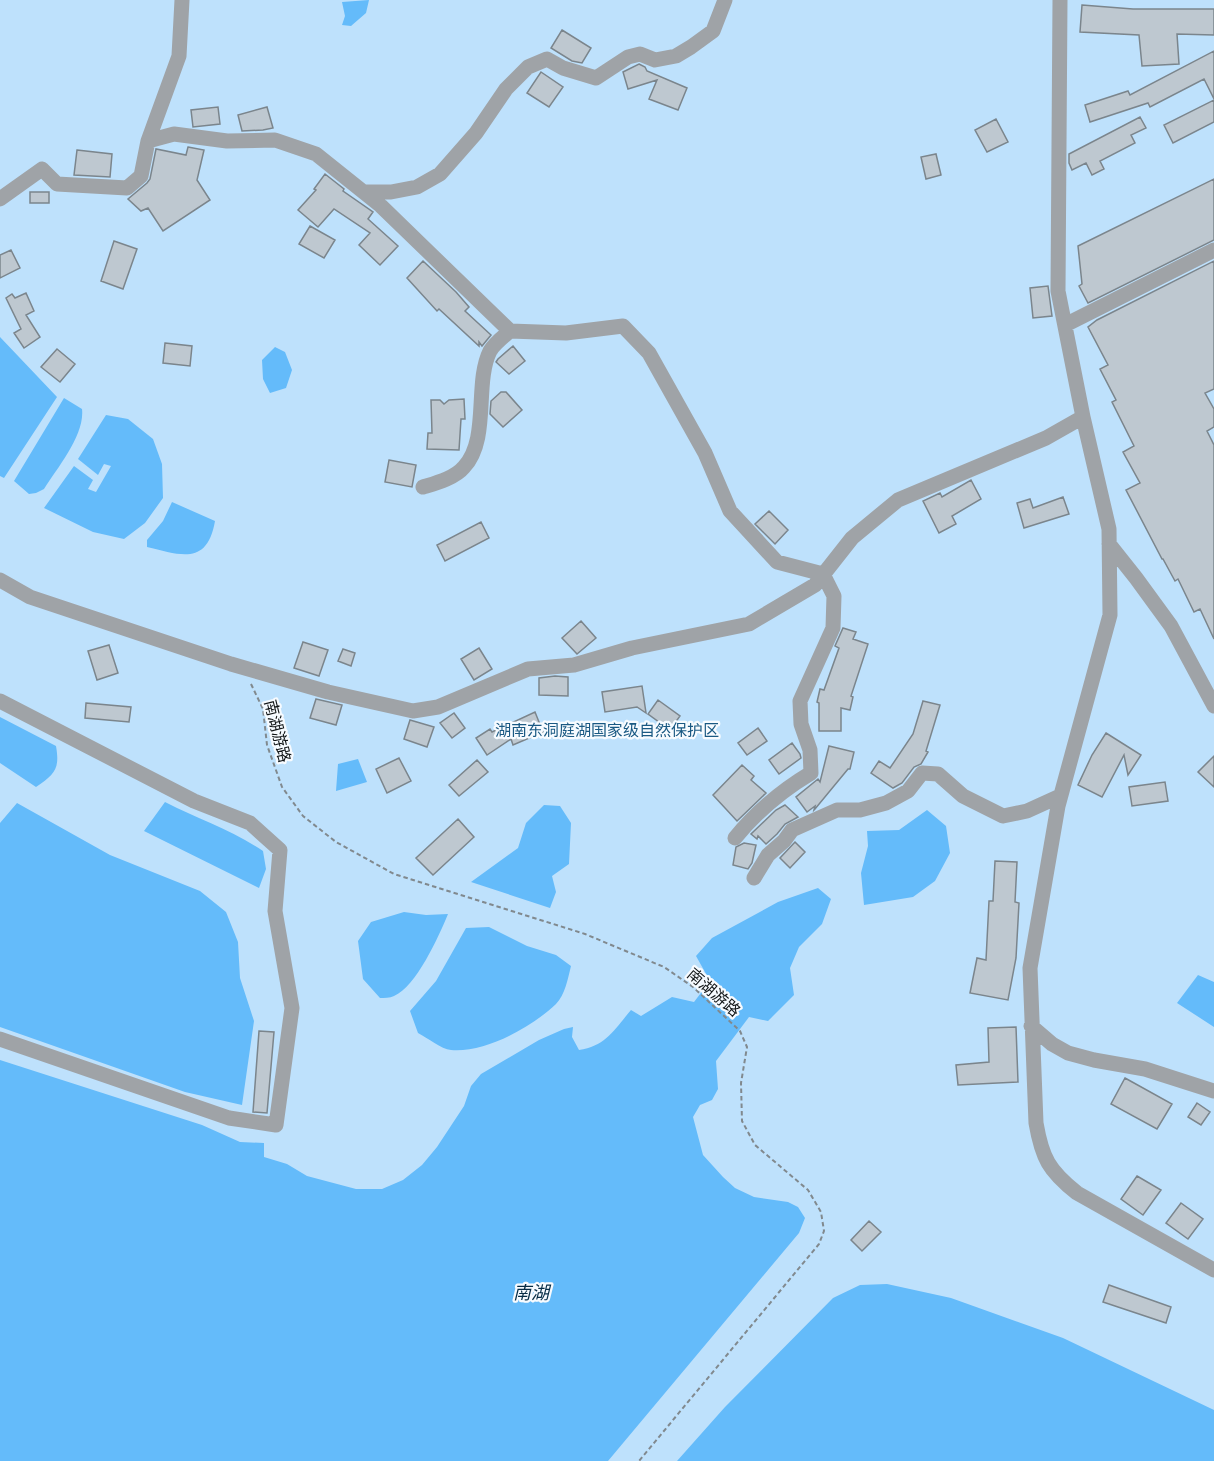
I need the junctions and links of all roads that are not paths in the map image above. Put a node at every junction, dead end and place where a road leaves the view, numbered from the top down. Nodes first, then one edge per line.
1 (182, 0) edge
2 (725, 0) edge
3 (1060, 0) edge
4 (148, 141) junction
5 (364, 192) junction
6 (0, 199) edge
7 (1214, 250) edge
8 (1065, 326) junction
9 (510, 331) junction
10 (1083, 417) junction
11 (423, 487) dead end
12 (1109, 544) junction
13 (823, 574) junction
14 (0, 580) edge
15 (0, 701) edge
16 (1214, 706) edge
17 (1060, 796) junction
18 (735, 838) dead end
19 (754, 878) dead end
20 (1032, 1026) junction
21 (0, 1039) edge
22 (1214, 1091) edge
23 (1214, 1270) edge

1 - 4 street
2 - 5 street
3 - 8 street
4 - 5 street
4 - 6 street
5 - 9 street
7 - 8 street
8 - 10 street
9 - 11 street
9 - 13 street
10 - 12 street
10 - 13 street
12 - 16 street
12 - 17 street
13 - 14 street
13 - 18 street
15 - 21 street
17 - 19 street
17 - 20 street
20 - 22 street
20 - 23 street

